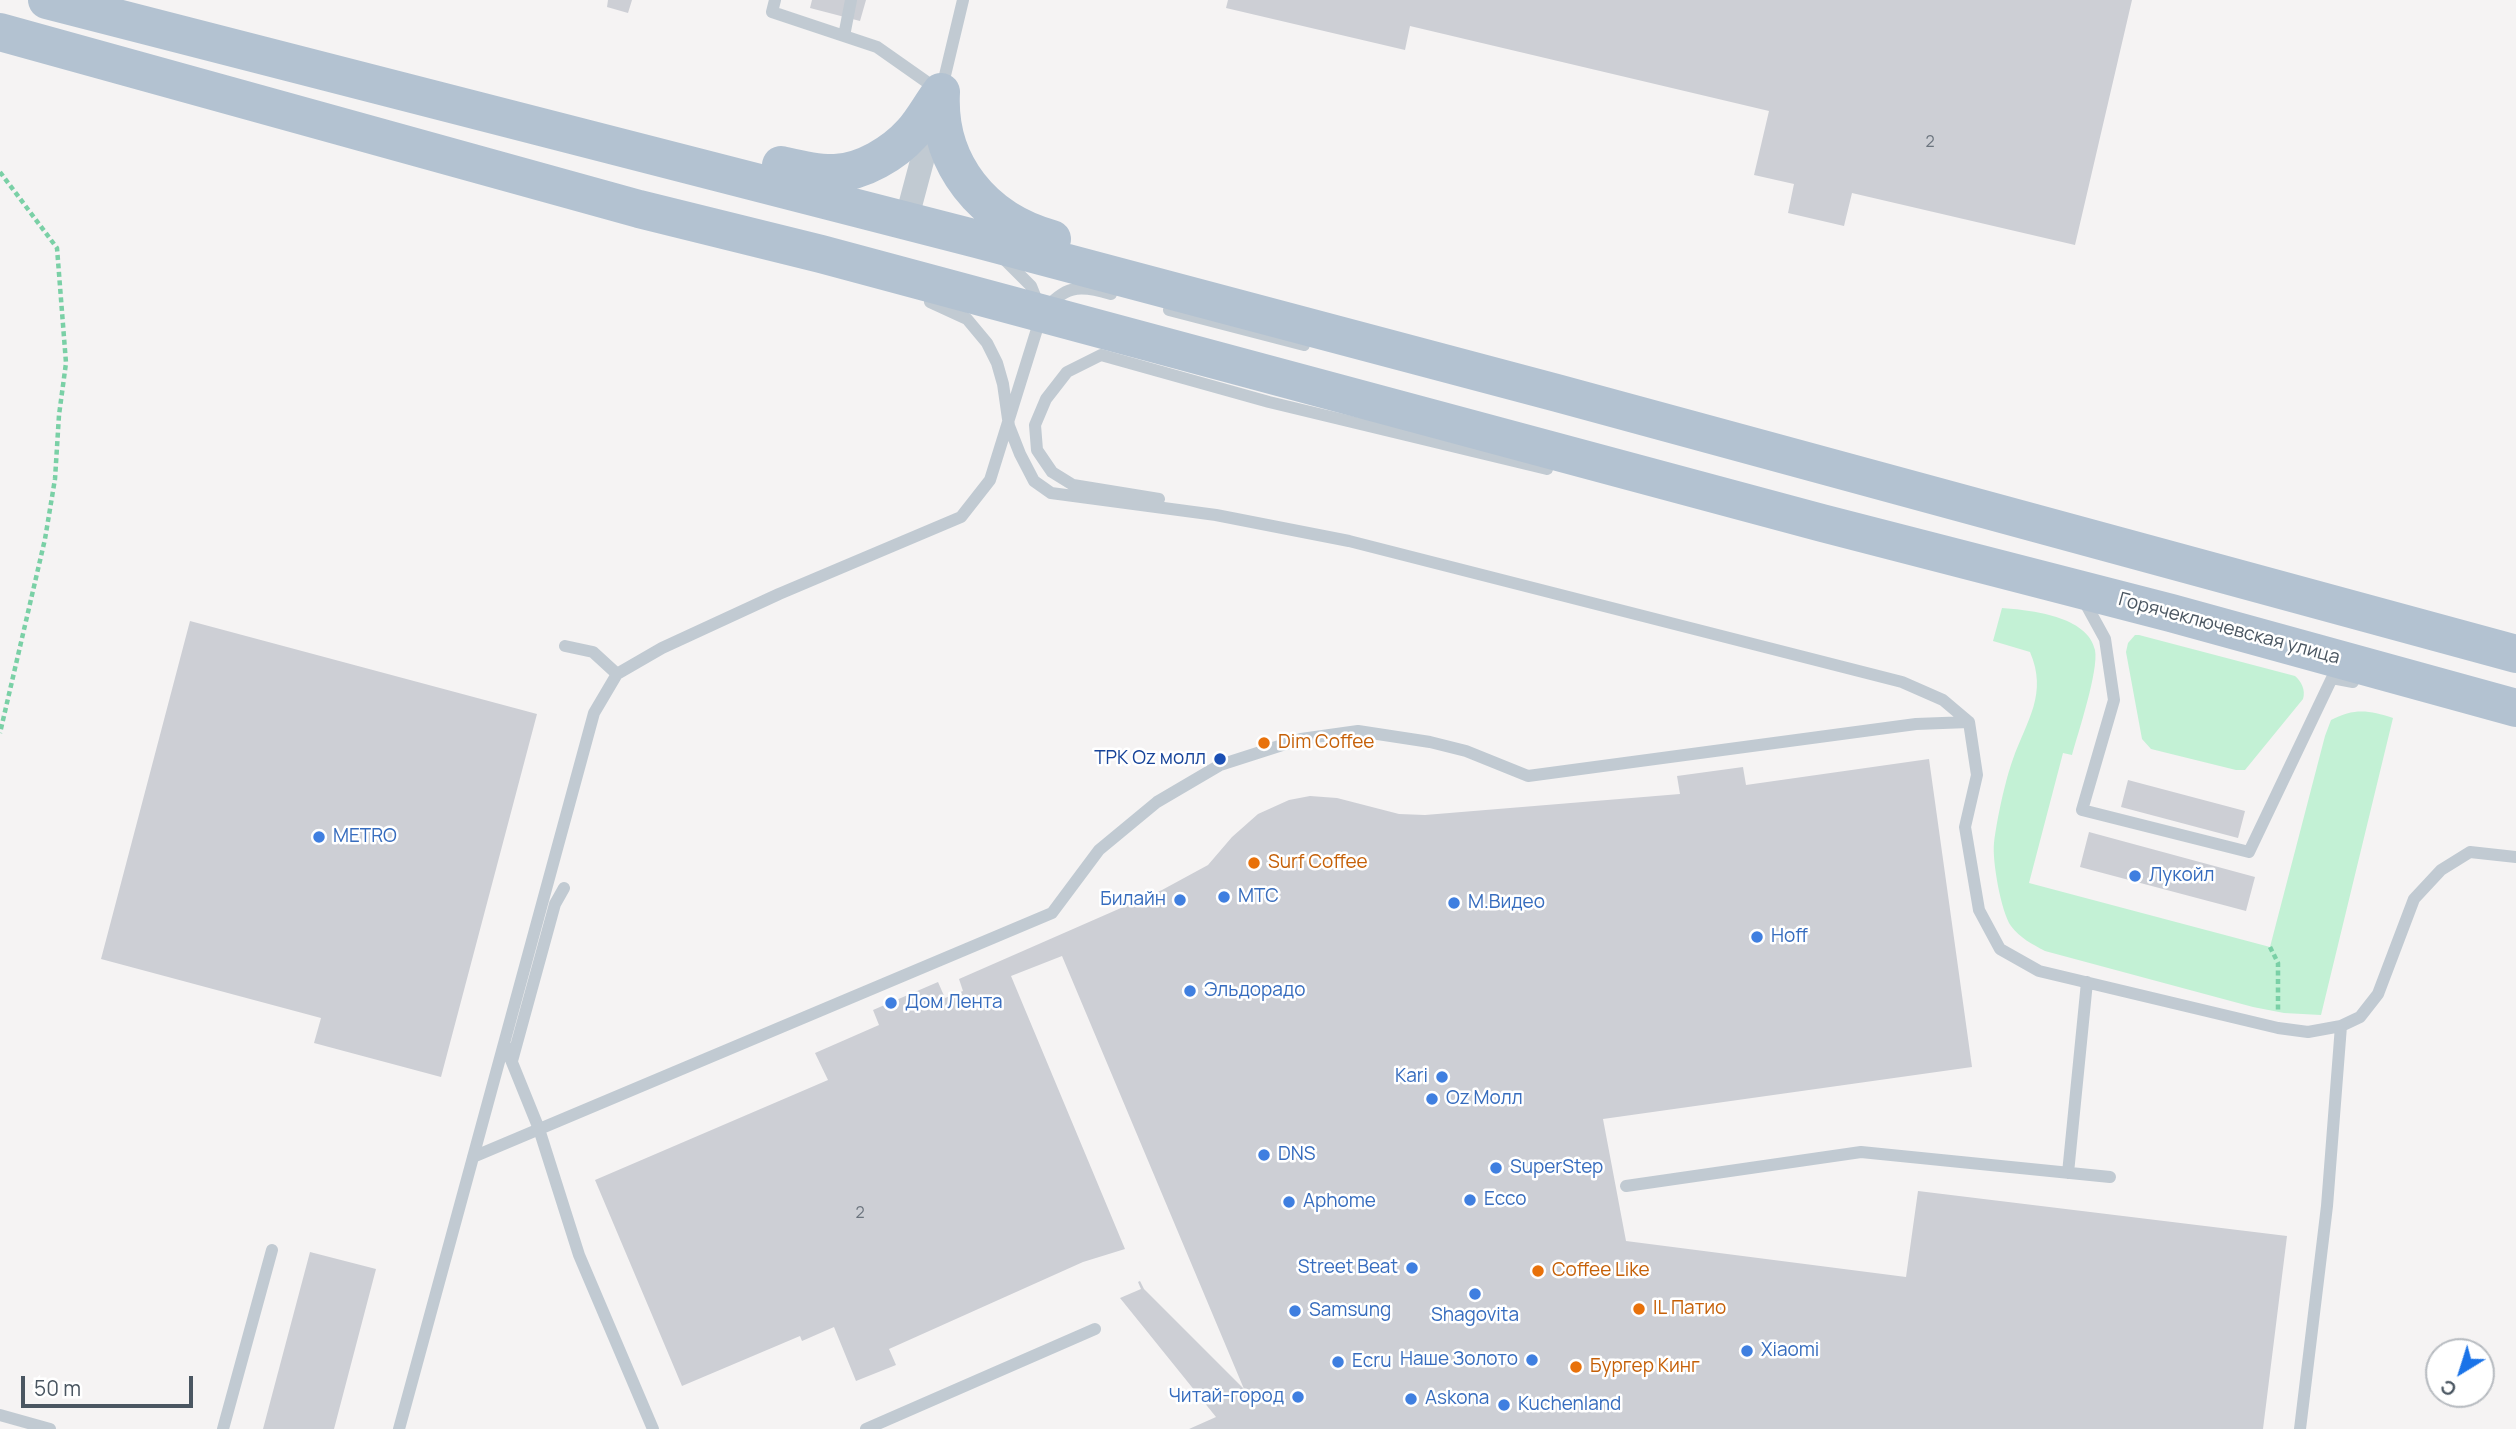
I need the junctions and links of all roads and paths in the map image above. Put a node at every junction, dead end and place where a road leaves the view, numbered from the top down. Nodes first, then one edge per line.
1 (47, 0) edge
2 (128, 0) edge
3 (775, 0) edge
4 (851, 0) edge
5 (963, 0) edge
6 (0, 32) edge
7 (844, 36) junction
8 (195, 84) junction
9 (941, 92) junction
10 (358, 130) junction
11 (0, 172) edge
12 (539, 195) dead end
13 (905, 221) junction
14 (977, 239) junction
15 (976, 296) junction
16 (913, 298) dead end
17 (1129, 299) dead end
18 (1154, 306) dead end
19 (1042, 313) junction
20 (1310, 347) dead end
21 (1558, 393) junction
22 (1622, 425) dead end
23 (1009, 426) junction
24 (1828, 468) junction
25 (1555, 470) dead end
26 (1758, 520) dead end
27 (1822, 523) junction
28 (1328, 536) junction
29 (2076, 588) junction
30 (2382, 618) junction
31 (2516, 640) edge
32 (565, 646) dead end
33 (2516, 654) edge
34 (617, 674) junction
35 (2372, 687) dead end
36 (2477, 698) junction
37 (2426, 699) dead end
38 (2516, 708) edge
39 (2516, 715) edge
40 (1969, 722) junction
41 (0, 733) edge
42 (2516, 857) edge
43 (544, 895) junction
44 (2270, 947) dead end
45 (2087, 982) junction
46 (2341, 1026) junction
47 (2278, 1028) junction
48 (505, 1044) junction
49 (512, 1062) junction
50 (539, 1129) junction
51 (474, 1157) junction
52 (2067, 1173) junction
53 (2110, 1177) dead end
54 (1626, 1186) dead end
55 (272, 1250) dead end
56 (1095, 1329) dead end
57 (0, 1415) edge
58 (50, 1429) edge
59 (223, 1429) edge
60 (399, 1429) edge
61 (653, 1429) edge
62 (866, 1429) edge
63 (2300, 1429) edge

1 - 13 main road
2 - 9 main road
3 - 7 lane
4 - 7 lane
5 - 9 lane
6 - 8 main road
7 - 9 lane
8 - 10 main road, Горячеключевская улица
8 - 13 main road
9 - 13 street
9 - 21 main road
10 - 12 lane
10 - 15 main road, Горячеключевская улица
11 - 41 path
13 - 14 main road
13 - 15 main road
14 - 19 lane
14 - 21 main road
15 - 19 main road, Горячеключевская улица
16 - 23 lane
17 - 19 lane
18 - 20 lane
19 - 23 lane
19 - 27 main road, Горячеключевская улица
21 - 24 main road
22 - 24 lane
23 - 28 lane
23 - 34 lane
24 - 30 main road
25 - 28 lane
26 - 27 lane
27 - 29 main road, Горячеключевская улица
28 - 40 lane
29 - 35 lane
29 - 36 main road, Горячеключевская улица
30 - 31 main road
30 - 33 main road
32 - 34 lane
34 - 43 lane
36 - 37 lane
36 - 38 main road, Горячеключевская улица
36 - 39 main road
40 - 45 lane
40 - 50 lane
42 - 46 lane
43 - 48 lane
43 - 49 lane
44 - 47 path
45 - 47 lane
45 - 52 lane
46 - 47 lane
46 - 63 lane
48 - 49 lane
48 - 51 lane
49 - 50 lane
50 - 51 lane
50 - 61 lane
51 - 60 lane
52 - 53 lane
52 - 54 lane
55 - 59 lane
56 - 62 lane
57 - 58 lane

